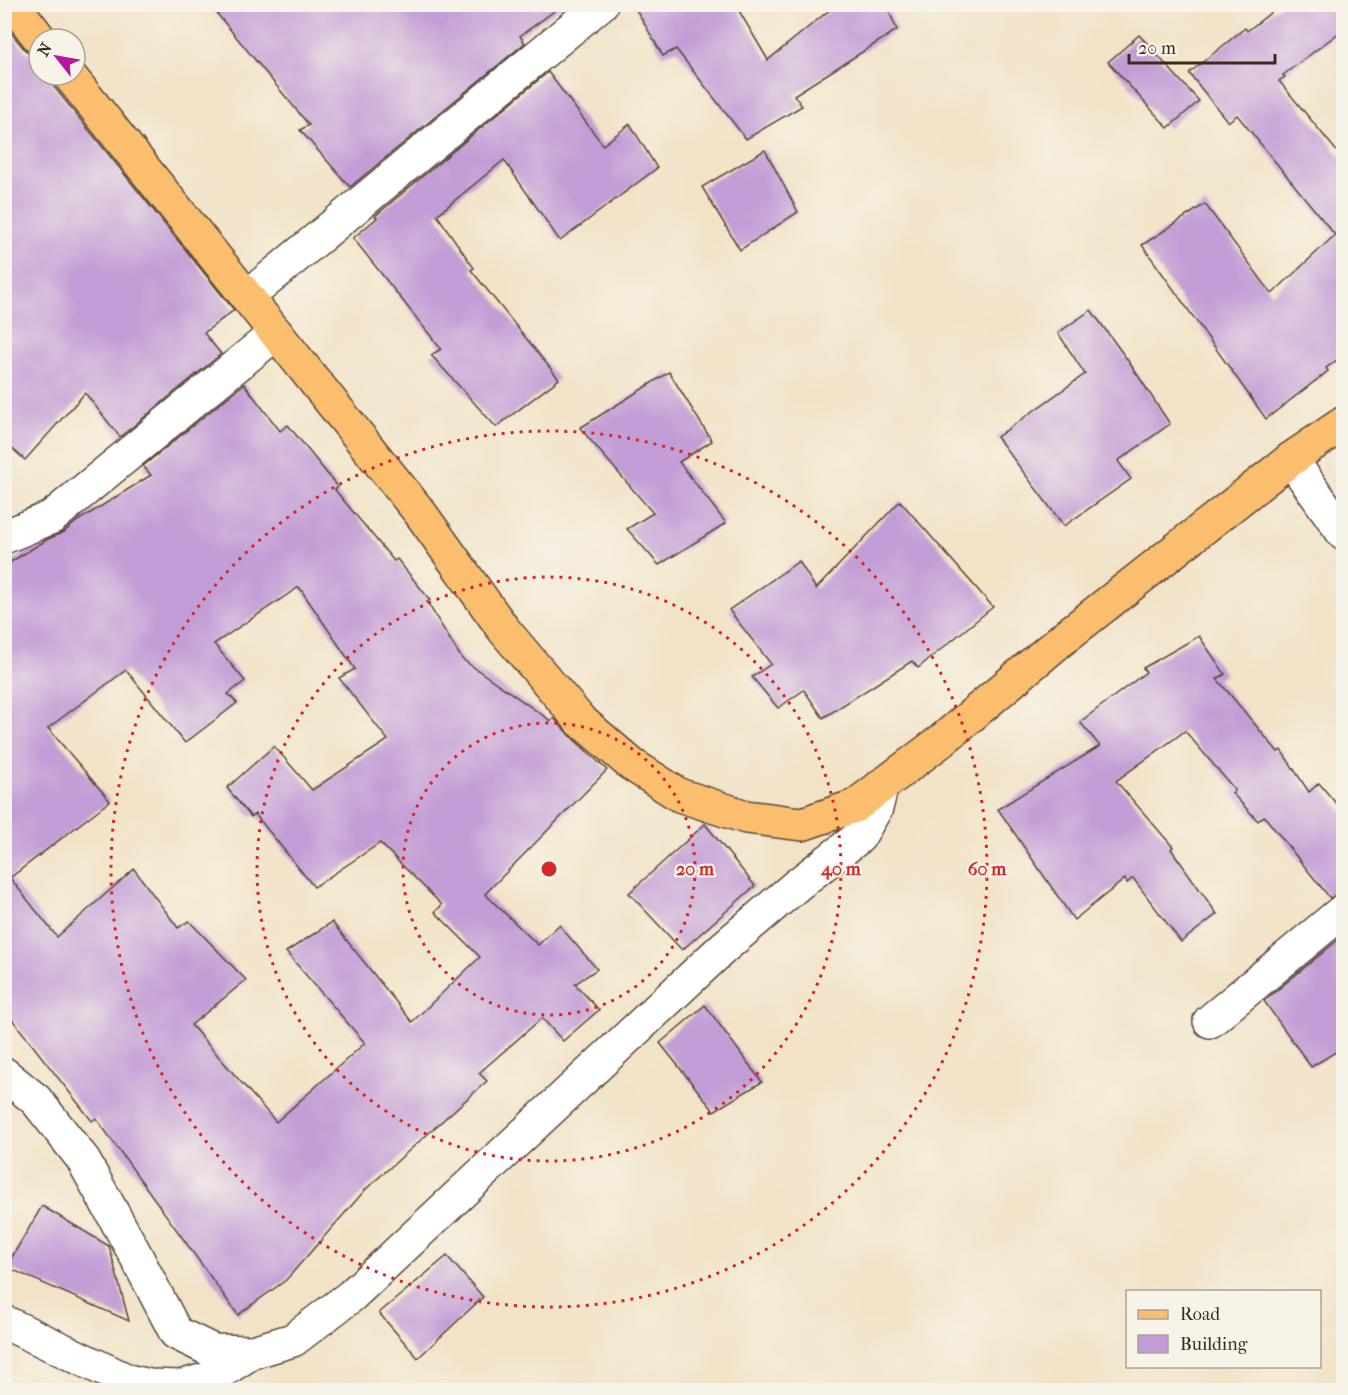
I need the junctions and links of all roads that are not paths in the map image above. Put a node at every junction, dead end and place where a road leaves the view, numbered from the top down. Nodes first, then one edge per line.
1 (13, 4) edge
2 (601, 4) edge
3 (31, 27) edge
4 (79, 87) edge
5 (247, 297) junction
6 (276, 333) junction
7 (1344, 423) edge
8 (1291, 459) junction
9 (1344, 534) edge
10 (4, 537) edge
11 (882, 785) junction
12 (1344, 910) edge
13 (1210, 1021) dead end
14 (4, 1074) edge
15 (4, 1322) edge
16 (252, 1352) junction

1 - 3 main road
2 - 5 street
4 - 5 main road
5 - 6 main road
6 - 10 street
6 - 11 main road
7 - 8 main road
8 - 9 street
8 - 11 main road
11 - 16 street
12 - 13 street
14 - 16 street
15 - 16 street

